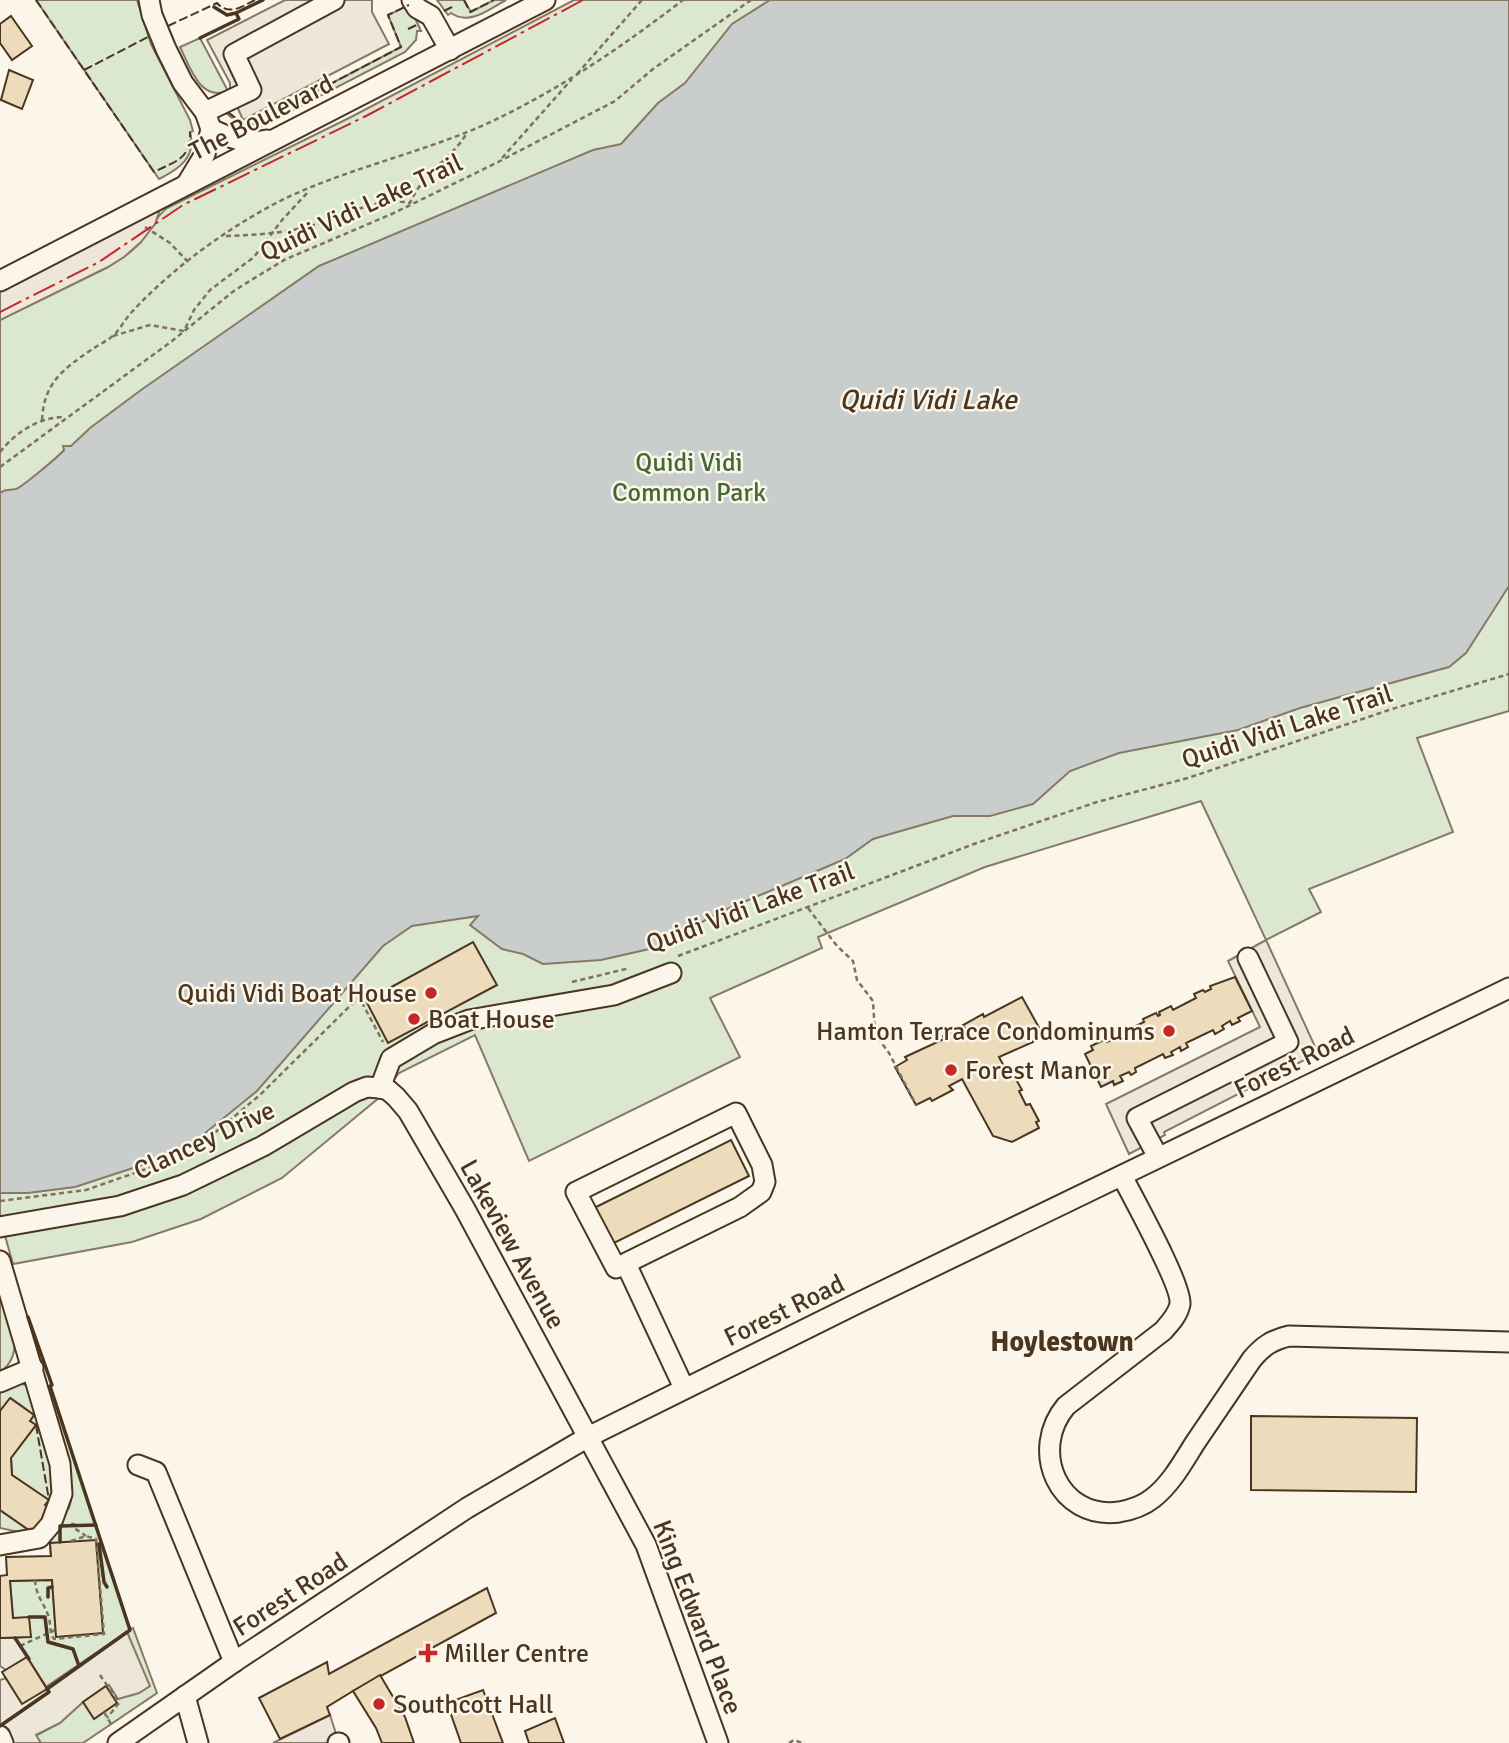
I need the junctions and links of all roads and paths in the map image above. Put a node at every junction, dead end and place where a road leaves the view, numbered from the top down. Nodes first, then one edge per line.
1 (149, 0) edge
2 (334, 0) edge
3 (412, 0) edge
4 (545, 0) edge
5 (642, 0) edge
6 (683, 0) edge
7 (751, 0) edge
8 (432, 8) edge
9 (450, 50) junction
10 (574, 77) junction
11 (208, 121) junction
12 (467, 133) junction
13 (278, 138) junction
14 (500, 161) junction
15 (187, 183) junction
16 (311, 189) junction
17 (410, 204) junction
18 (150, 230) dead end
19 (274, 232) junction
20 (223, 236) junction
21 (188, 262) junction
22 (0, 281) edge
23 (184, 331) junction
24 (113, 336) junction
25 (67, 417) junction
26 (42, 419) junction
27 (0, 452) edge
28 (0, 467) edge
29 (1509, 673) edge
30 (808, 908) junction
31 (1248, 958) dead end
32 (672, 965) joint
33 (633, 967) dead end
34 (568, 983) dead end
35 (1509, 988) edge
36 (387, 1048) dead end
37 (380, 1088) junction
38 (916, 1105) dead end
39 (1158, 1157) junction
40 (1122, 1176) junction
41 (0, 1201) edge
42 (0, 1227) edge
43 (0, 1261) edge
44 (626, 1264) junction
45 (1509, 1342) edge
46 (33, 1368) junction
47 (0, 1382) edge
48 (684, 1388) junction
49 (588, 1437) junction
50 (138, 1465) dead end
51 (68, 1542) dead end
52 (0, 1545) edge
53 (35, 1580) dead end
54 (55, 1630) dead end
55 (50, 1632) junction
56 (20, 1646) dead end
57 (234, 1662) junction
58 (100, 1675) dead end
59 (185, 1696) junction
60 (104, 1712) dead end
61 (107, 1717) junction
62 (115, 1735) edge
63 (0, 1736) edge
64 (3, 1743) edge
65 (198, 1743) edge
66 (718, 1743) edge
67 (789, 1743) edge
68 (802, 1743) edge

1 - 11 street
2 - 11 street
3 - 8 street
4 - 9 street, The Boulevard
5 - 10 path
6 - 10 path
7 - 14 path, Quidi Vidi Lake Trail
8 - 9 street
9 - 13 street, The Boulevard
10 - 12 path
10 - 14 path
11 - 13 street
11 - 15 street
12 - 16 path
12 - 17 path
13 - 15 street, The Boulevard
14 - 17 path, Quidi Vidi Lake Trail
15 - 22 street, The Boulevard
16 - 19 path
16 - 20 path
17 - 19 path
17 - 23 path, Quidi Vidi Lake Trail
18 - 21 path
19 - 20 path
19 - 23 path
20 - 21 path
21 - 24 path
23 - 24 path
23 - 25 path, Quidi Vidi Lake Trail
24 - 26 path
25 - 26 path
25 - 28 path, Quidi Vidi Lake Trail
26 - 27 path
29 - 30 path, Quidi Vidi Lake Trail
30 - 32 path, Quidi Vidi Lake Trail
30 - 38 path
31 - 39 street
32 - 37 street
33 - 34 path, Quidi Vidi Lake Trail
35 - 39 street, Forest Road
36 - 41 path
37 - 42 street, Clancey Drive
37 - 49 street, Lakeview Avenue
39 - 40 street, Forest Road
40 - 45 street
40 - 48 street, Forest Road
43 - 46 street
44 - 44 street
44 - 48 street
46 - 47 street
46 - 52 street
48 - 49 street, Forest Road
49 - 57 street, Forest Road
49 - 66 street, King Edward Place
50 - 57 street
51 - 55 path
53 - 55 path
54 - 55 path
55 - 56 path
57 - 59 street, Forest Road
58 - 61 path
59 - 62 street, Forest Road
59 - 65 street
60 - 61 path
61 - 62 path
63 - 64 street
67 - 68 path

